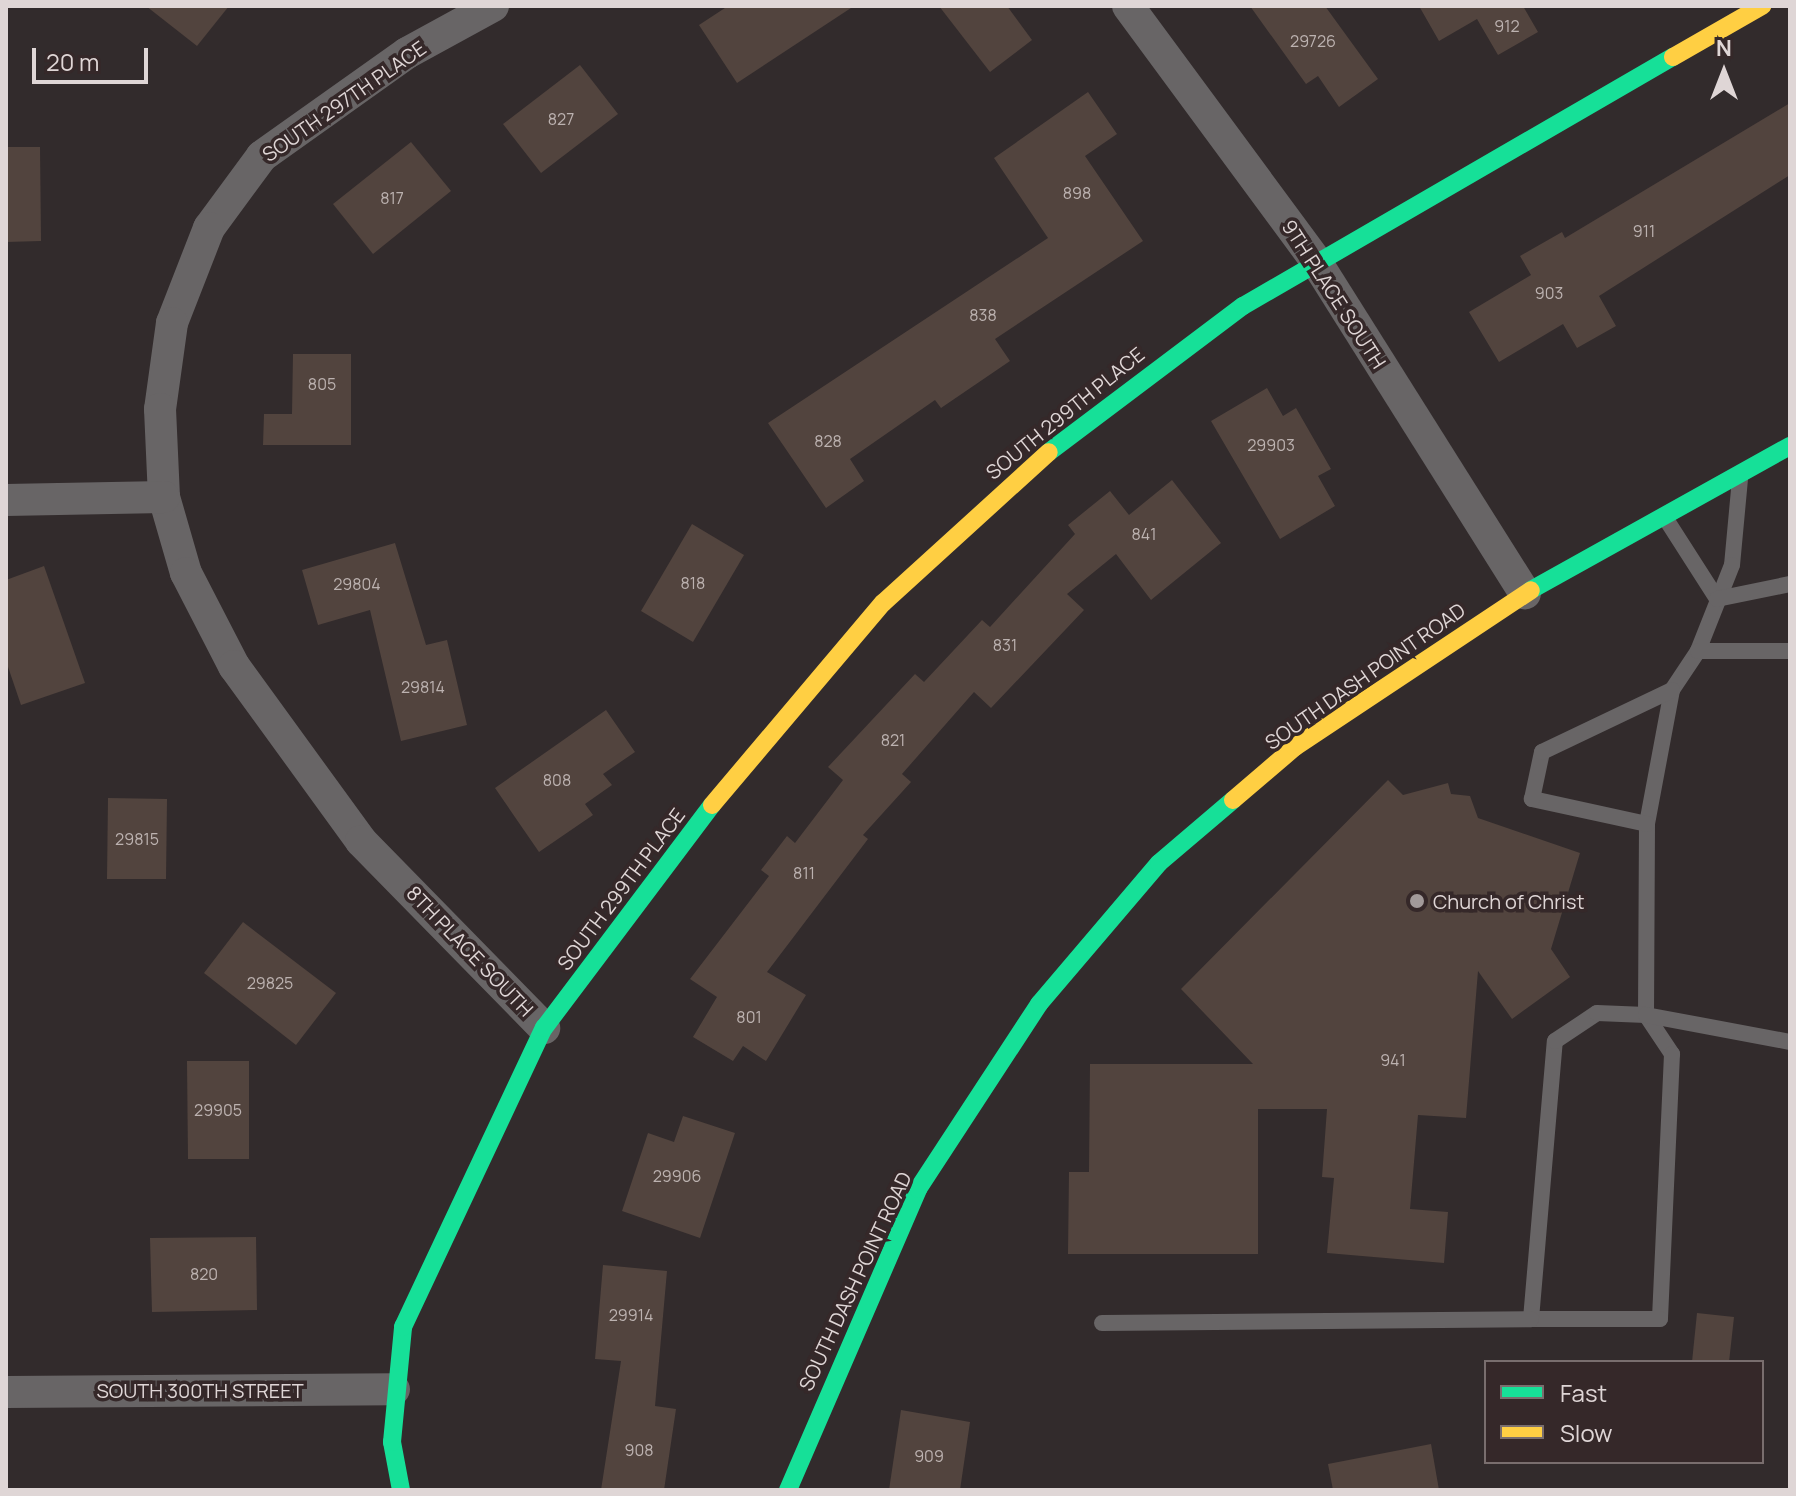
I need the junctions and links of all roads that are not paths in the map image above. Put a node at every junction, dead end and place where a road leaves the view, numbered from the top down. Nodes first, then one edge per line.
1 (493, 6) edge
2 (1128, 6) edge
3 (1762, 6) edge
4 (1315, 260) junction
5 (1790, 446) edge
6 (1740, 474) junction
7 (164, 497) junction
8 (6, 500) edge
9 (1664, 516) junction
10 (1790, 584) edge
11 (1525, 593) junction
12 (1717, 599) junction
13 (1698, 651) junction
14 (1790, 651) edge
15 (1672, 690) junction
16 (1647, 824) junction
17 (1646, 1015) junction
18 (544, 1028) junction
19 (1790, 1042) edge
20 (1531, 1319) junction
21 (1102, 1323) dead end
22 (394, 1389) junction
23 (6, 1392) edge
24 (401, 1490) edge
25 (788, 1490) edge

1 - 7 street, SOUTH 297TH PLACE
2 - 4 street, 9TH PLACE SOUTH
3 - 4 street, SOUTH 299TH PLACE
4 - 11 street, 9TH PLACE SOUTH
4 - 18 street, SOUTH 299TH PLACE
5 - 6 street, SOUTH DASH POINT ROAD
6 - 9 street, SOUTH DASH POINT ROAD
6 - 12 lane
7 - 8 street
7 - 18 street, 8TH PLACE SOUTH
9 - 11 street, SOUTH DASH POINT ROAD
9 - 12 lane
10 - 12 lane
11 - 25 street, SOUTH DASH POINT ROAD
12 - 13 lane
13 - 14 lane
13 - 15 lane
15 - 16 lane
15 - 16 lane
16 - 17 lane
17 - 19 lane
17 - 20 lane
17 - 20 lane
18 - 22 street, 8TH PLACE SOUTH
20 - 21 lane
22 - 23 street, SOUTH 300TH STREET
22 - 24 street, 8TH PLACE SOUTH

